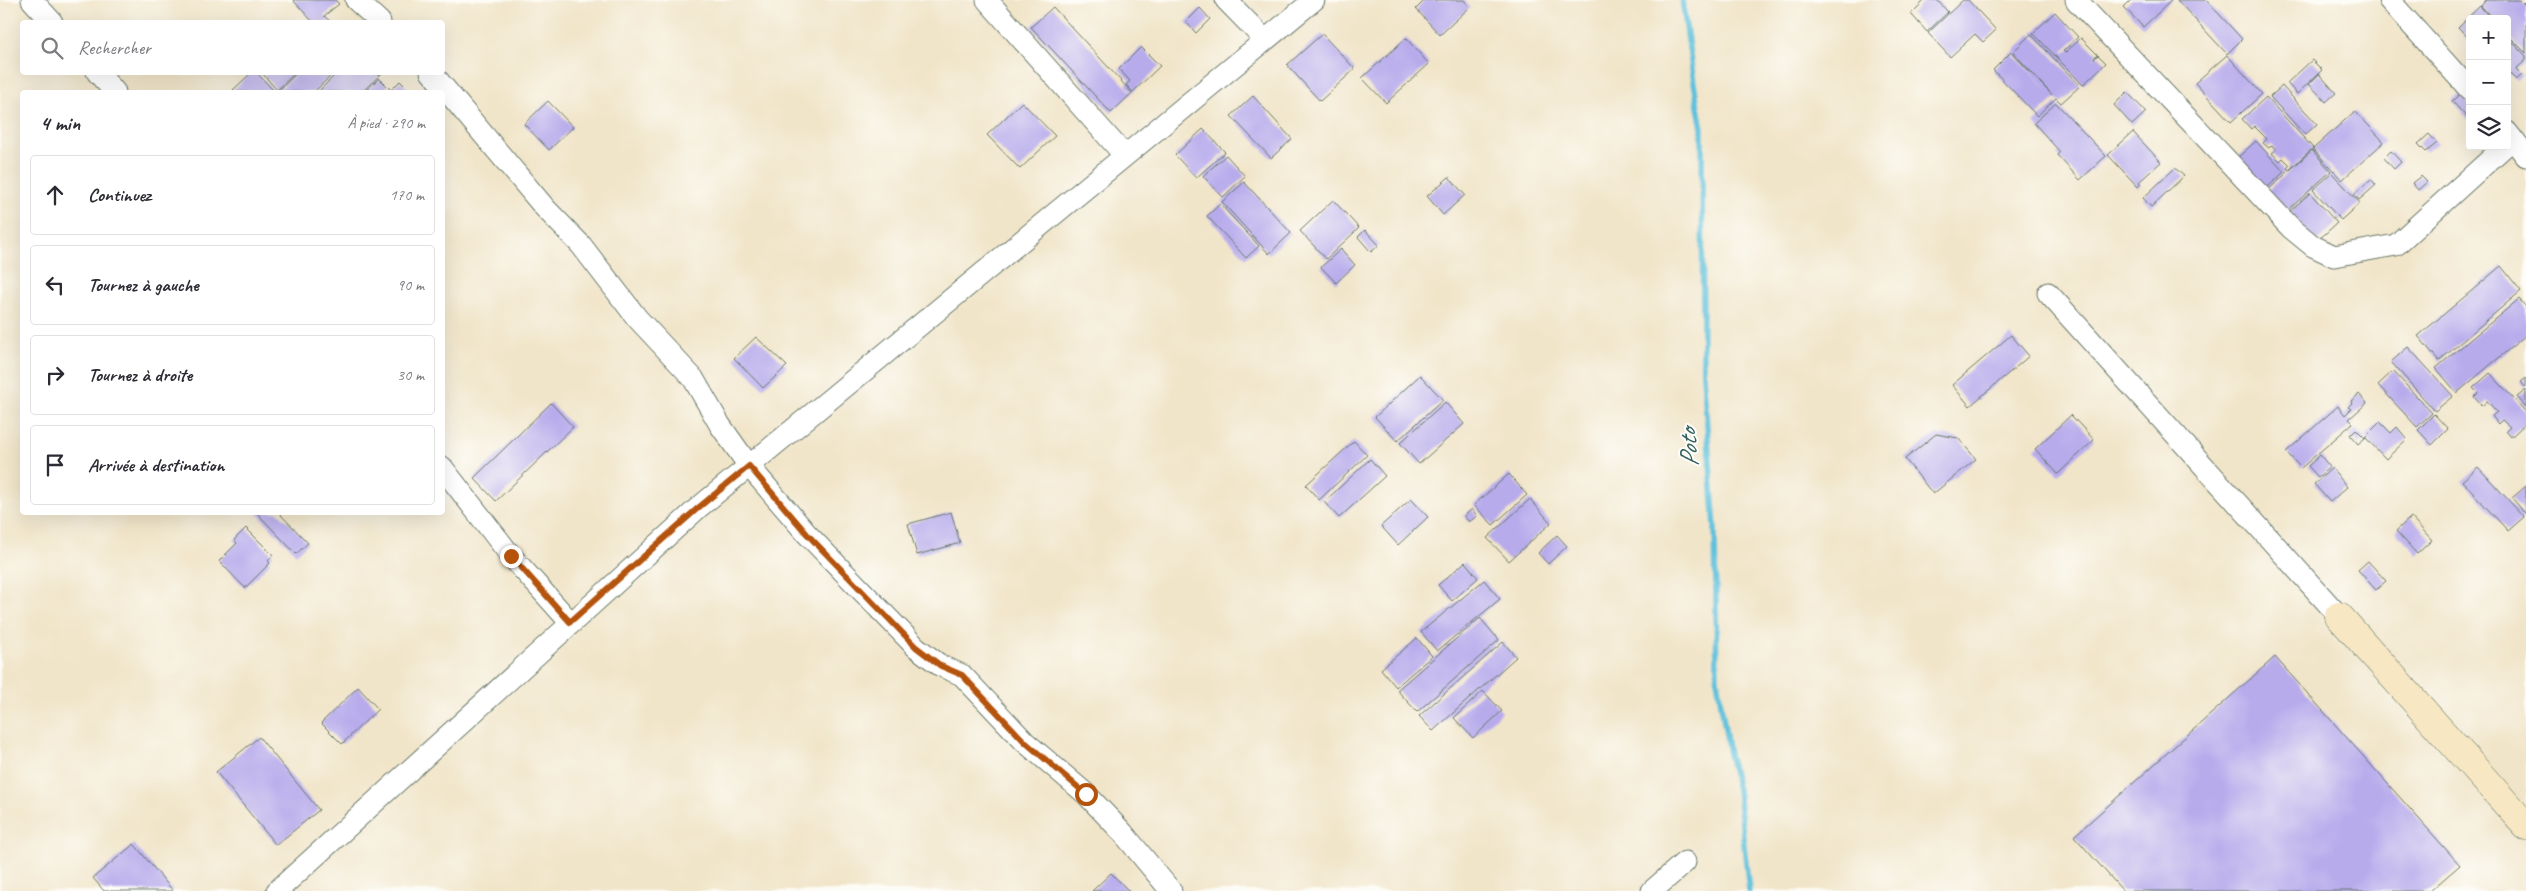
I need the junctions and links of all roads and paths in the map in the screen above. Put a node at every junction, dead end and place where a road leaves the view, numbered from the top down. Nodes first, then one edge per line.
1 (32, 0) edge
2 (356, 0) edge
3 (987, 0) edge
4 (1226, 0) edge
5 (1314, 0) edge
6 (2076, 0) edge
7 (2390, 0) edge
8 (50, 20) edge
9 (378, 20) edge
10 (1265, 40) junction
11 (100, 75) edge
12 (434, 75) edge
13 (2466, 86) edge
14 (113, 90) edge
15 (2512, 138) edge
16 (1125, 156) junction
17 (2526, 156) edge
18 (2048, 293) dead end
19 (749, 466) junction
20 (445, 471) edge
21 (2340, 616) joint
22 (570, 622) junction
23 (2526, 826) edge
24 (1685, 862) dead end
25 (277, 891) edge
26 (1172, 891) edge
27 (1652, 891) edge

1 - 8 street
2 - 9 street
3 - 16 street
4 - 10 street
5 - 10 street
6 - 15 street
7 - 13 street
10 - 16 street
11 - 14 street
12 - 19 street
15 - 17 street
16 - 19 street
18 - 21 street
19 - 22 street
19 - 26 street
20 - 22 street
21 - 23 street
22 - 25 street
24 - 27 street

